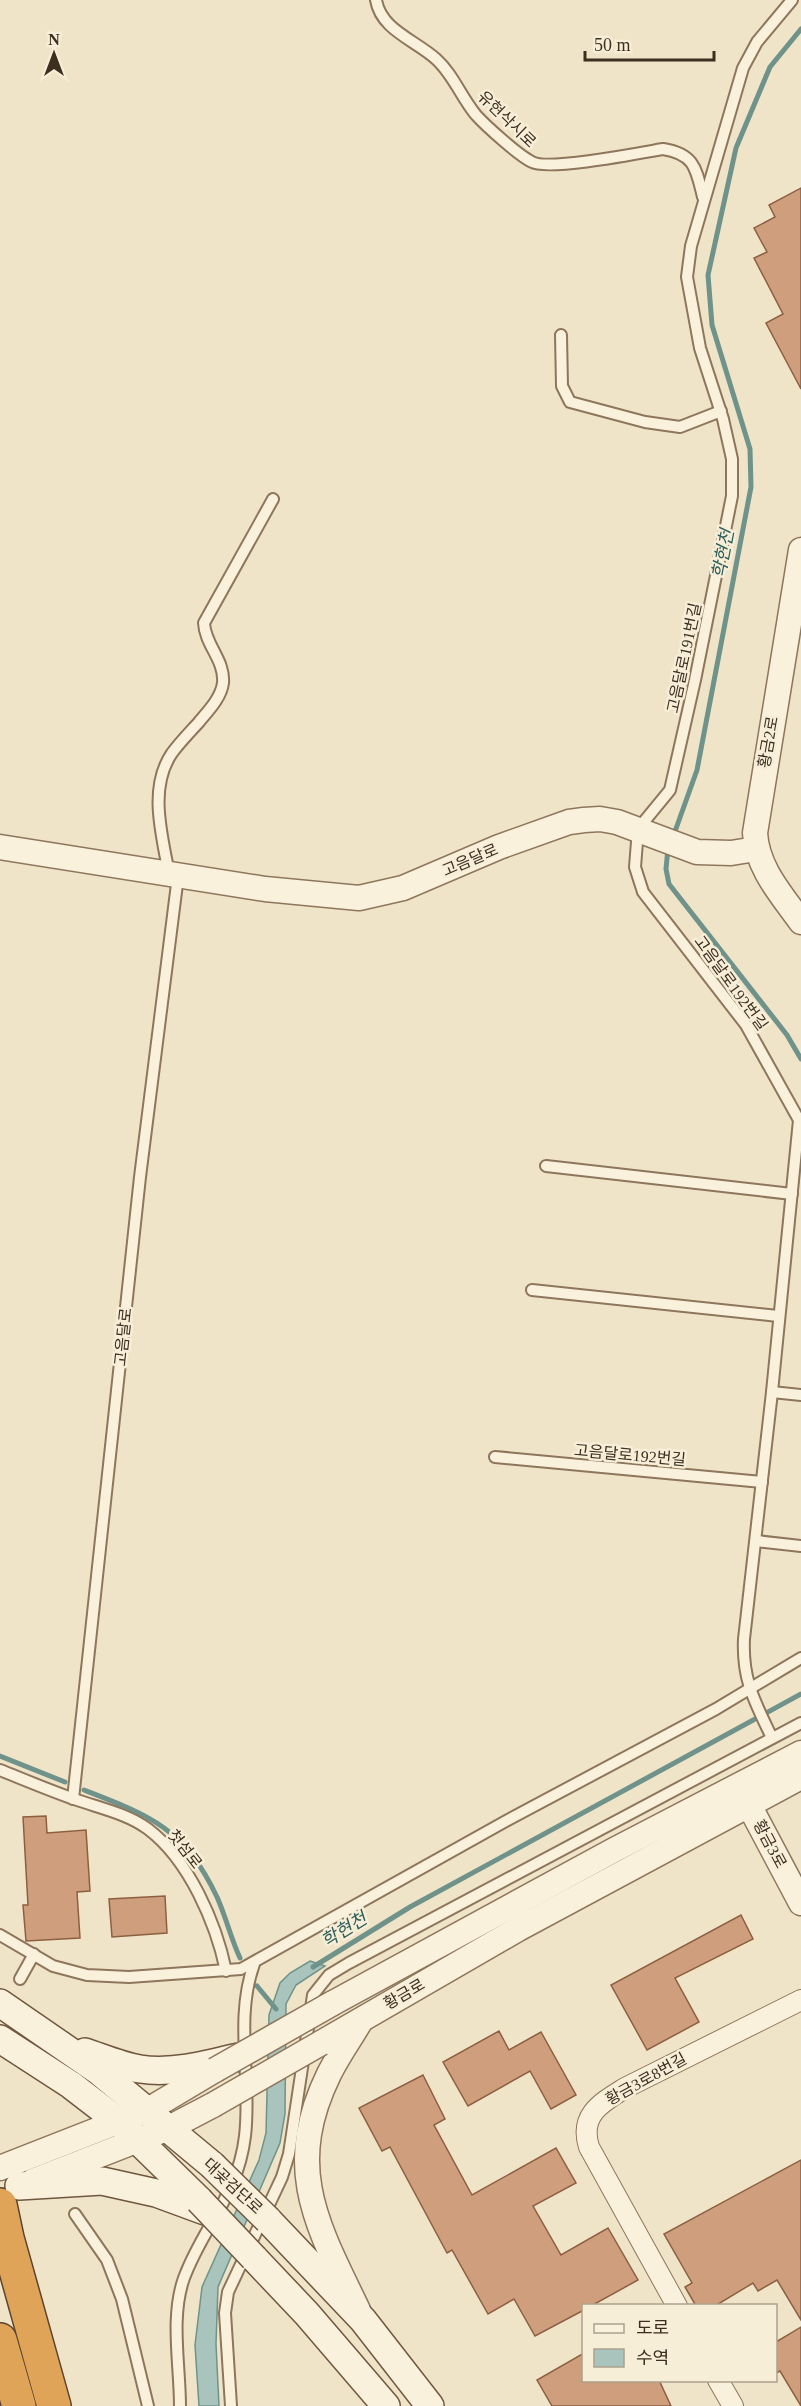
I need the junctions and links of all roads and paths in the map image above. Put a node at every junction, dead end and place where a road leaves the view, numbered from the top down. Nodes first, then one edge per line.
1 (376, 0) edge
2 (792, 0) edge
3 (703, 199) junction
4 (561, 335) dead end
5 (721, 411) junction
6 (273, 499) dead end
7 (801, 550) edge
8 (645, 832) junction
9 (0, 847) edge
10 (756, 849) junction
11 (174, 875) junction
12 (801, 922) edge
13 (800, 1121) edge
14 (546, 1166) dead end
15 (792, 1194) junction
16 (532, 1290) dead end
17 (778, 1316) junction
18 (772, 1392) junction
19 (801, 1395) edge
20 (495, 1457) dead end
21 (762, 1482) junction
22 (756, 1541) junction
23 (801, 1546) edge
24 (801, 1658) edge
25 (750, 1693) junction
26 (801, 1723) edge
27 (770, 1734) junction
28 (801, 1753) edge
29 (0, 1770) edge
30 (801, 1777) edge
31 (743, 1795) junction
32 (73, 1799) junction
33 (801, 1903) edge
34 (0, 1935) edge
35 (34, 1954) junction
36 (254, 1964) junction
37 (225, 1971) junction
38 (20, 1978) dead end
39 (801, 2000) edge
40 (0, 2003) edge
41 (362, 2018) junction
42 (0, 2039) edge
43 (59, 2043) junction
44 (238, 2057) joint
45 (208, 2068) junction
46 (148, 2110) junction
47 (119, 2122) junction
48 (169, 2128) junction
49 (138, 2140) junction
50 (5, 2188) edge
51 (200, 2206) junction
52 (75, 2214) dead end
53 (676, 2304) edge
54 (363, 2320) junction
55 (0, 2340) edge
56 (719, 2382) edge
57 (19, 2406) edge
58 (54, 2406) edge
59 (148, 2406) edge
60 (180, 2406) edge
61 (231, 2406) edge
62 (386, 2406) edge
63 (430, 2406) edge
64 (732, 2406) edge

1 - 3 lane, 유현삭시로
2 - 3 lane, 고음달로191번길
3 - 5 lane, 고음달로191번길
4 - 5 lane
5 - 8 lane, 고음달로191번길
6 - 11 lane, 고음달로
7 - 10 street, 황금2로
8 - 10 street, 고음달로
8 - 11 street, 고음달로
8 - 13 lane, 고음달로192번길
9 - 11 street, 고음달로
10 - 12 street, 황금2로
11 - 32 lane, 고음달로
13 - 15 lane, 고음달로192번길
14 - 15 lane
15 - 17 lane, 고음달로192번길
16 - 17 lane
17 - 18 lane, 고음달로192번길
18 - 19 lane
18 - 21 lane, 고음달로192번길
20 - 21 lane, 고음달로192번길
21 - 22 lane, 고음달로192번길
22 - 23 lane
22 - 25 lane, 고음달로192번길
24 - 25 lane
25 - 27 lane, 고음달로192번길
25 - 36 lane
26 - 27 lane
27 - 61 lane
28 - 31 street, 황금로
29 - 32 lane, 첫섬로
30 - 31 street, 황금로
31 - 33 street, 황금3로
31 - 41 street, 황금로
31 - 44 street, 황금로, bridge
32 - 37 lane, 첫섬로
34 - 35 lane
35 - 37 lane
35 - 38 lane
36 - 37 lane
36 - 60 lane
39 - 53 street, 황금3로8번길
40 - 43 main road, 대곶검단로
41 - 48 street, 황금로, bridge
41 - 54 street
42 - 47 main road, 대곶검단로
43 - 45 main road
43 - 46 main road, 대곶검단로
44 - 45 main road, bridge
45 - 46 street
46 - 47 street
46 - 48 main road, 대곶검단로
47 - 49 main road, 대곶검단로
47 - 50 street
48 - 49 street, 황금로
48 - 54 main road, 대곶검단로, bridge
49 - 50 street, 황금로
49 - 51 main road, 대곶검단로
50 - 51 main road
50 - 58 highway
51 - 62 main road, 대곶검단로, bridge
52 - 59 lane
54 - 63 main road, 대곶검단로
55 - 57 highway
56 - 64 street

